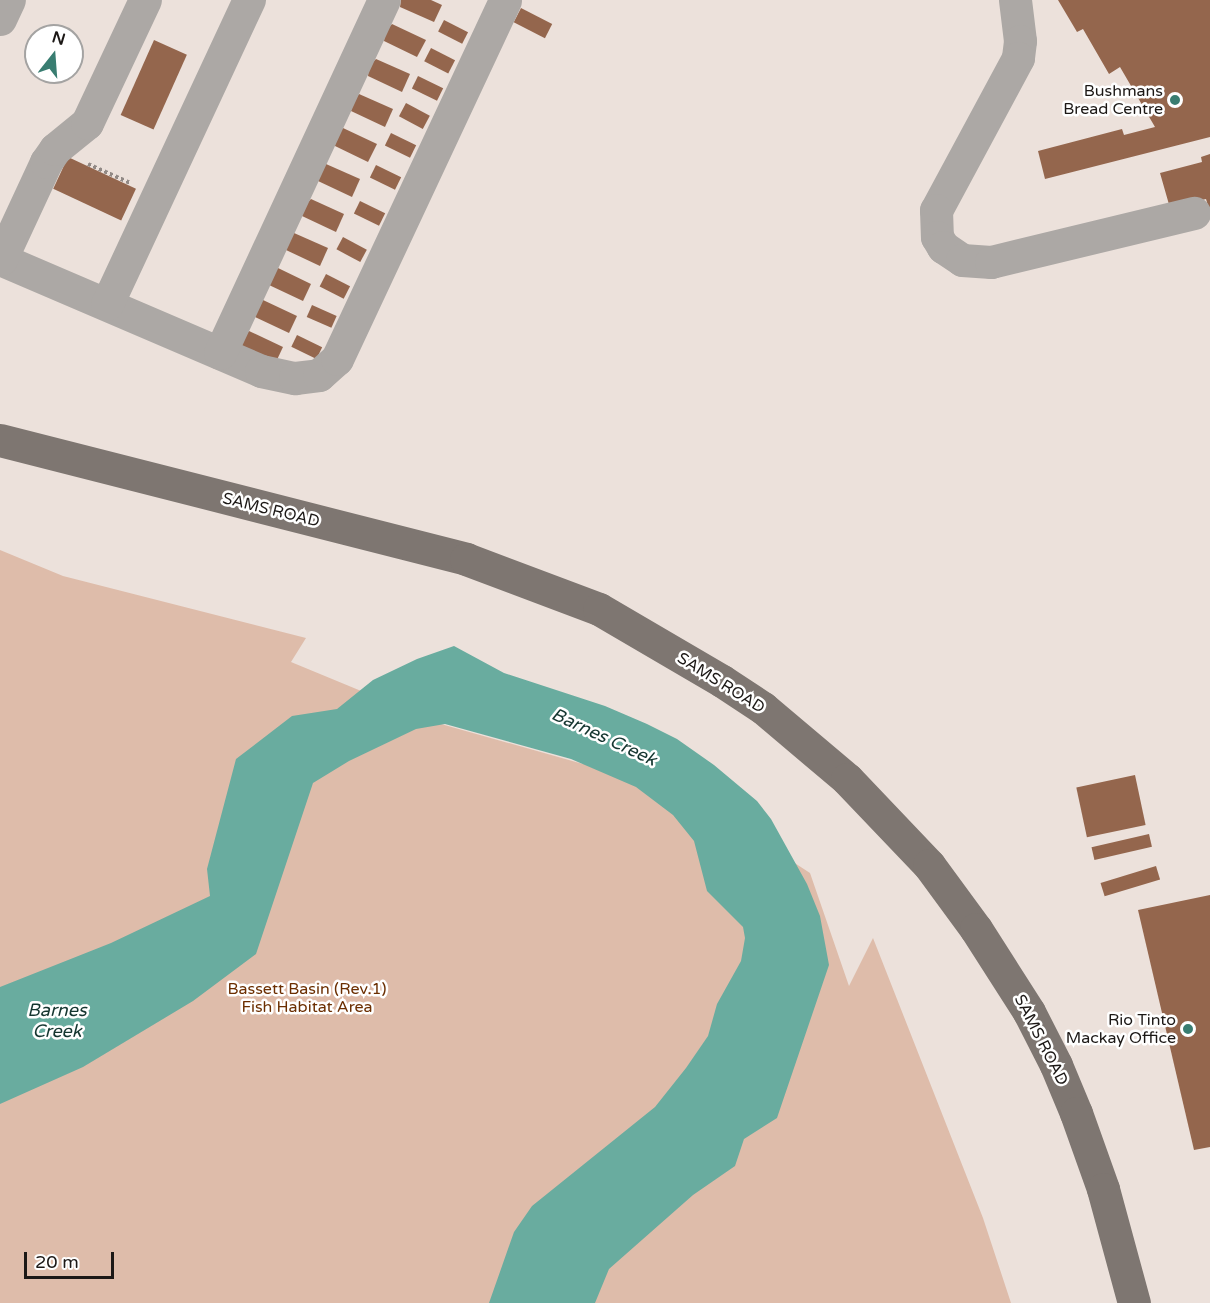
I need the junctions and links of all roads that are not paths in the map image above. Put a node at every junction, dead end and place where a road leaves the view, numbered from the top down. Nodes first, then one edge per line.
1 (9, 0) edge
2 (146, 0) edge
3 (249, 0) edge
4 (384, 0) edge
5 (505, 0) edge
6 (1015, 0) edge
7 (0, 19) edge
8 (1194, 213) dead end
9 (0, 259) edge
10 (107, 304) junction
11 (220, 353) junction
12 (0, 440) edge
13 (1134, 1303) edge

1 - 7 lane
2 - 9 lane
3 - 10 lane
4 - 11 lane
5 - 11 lane
6 - 8 lane
9 - 10 lane
10 - 11 lane
12 - 13 main road, SAMS ROAD

